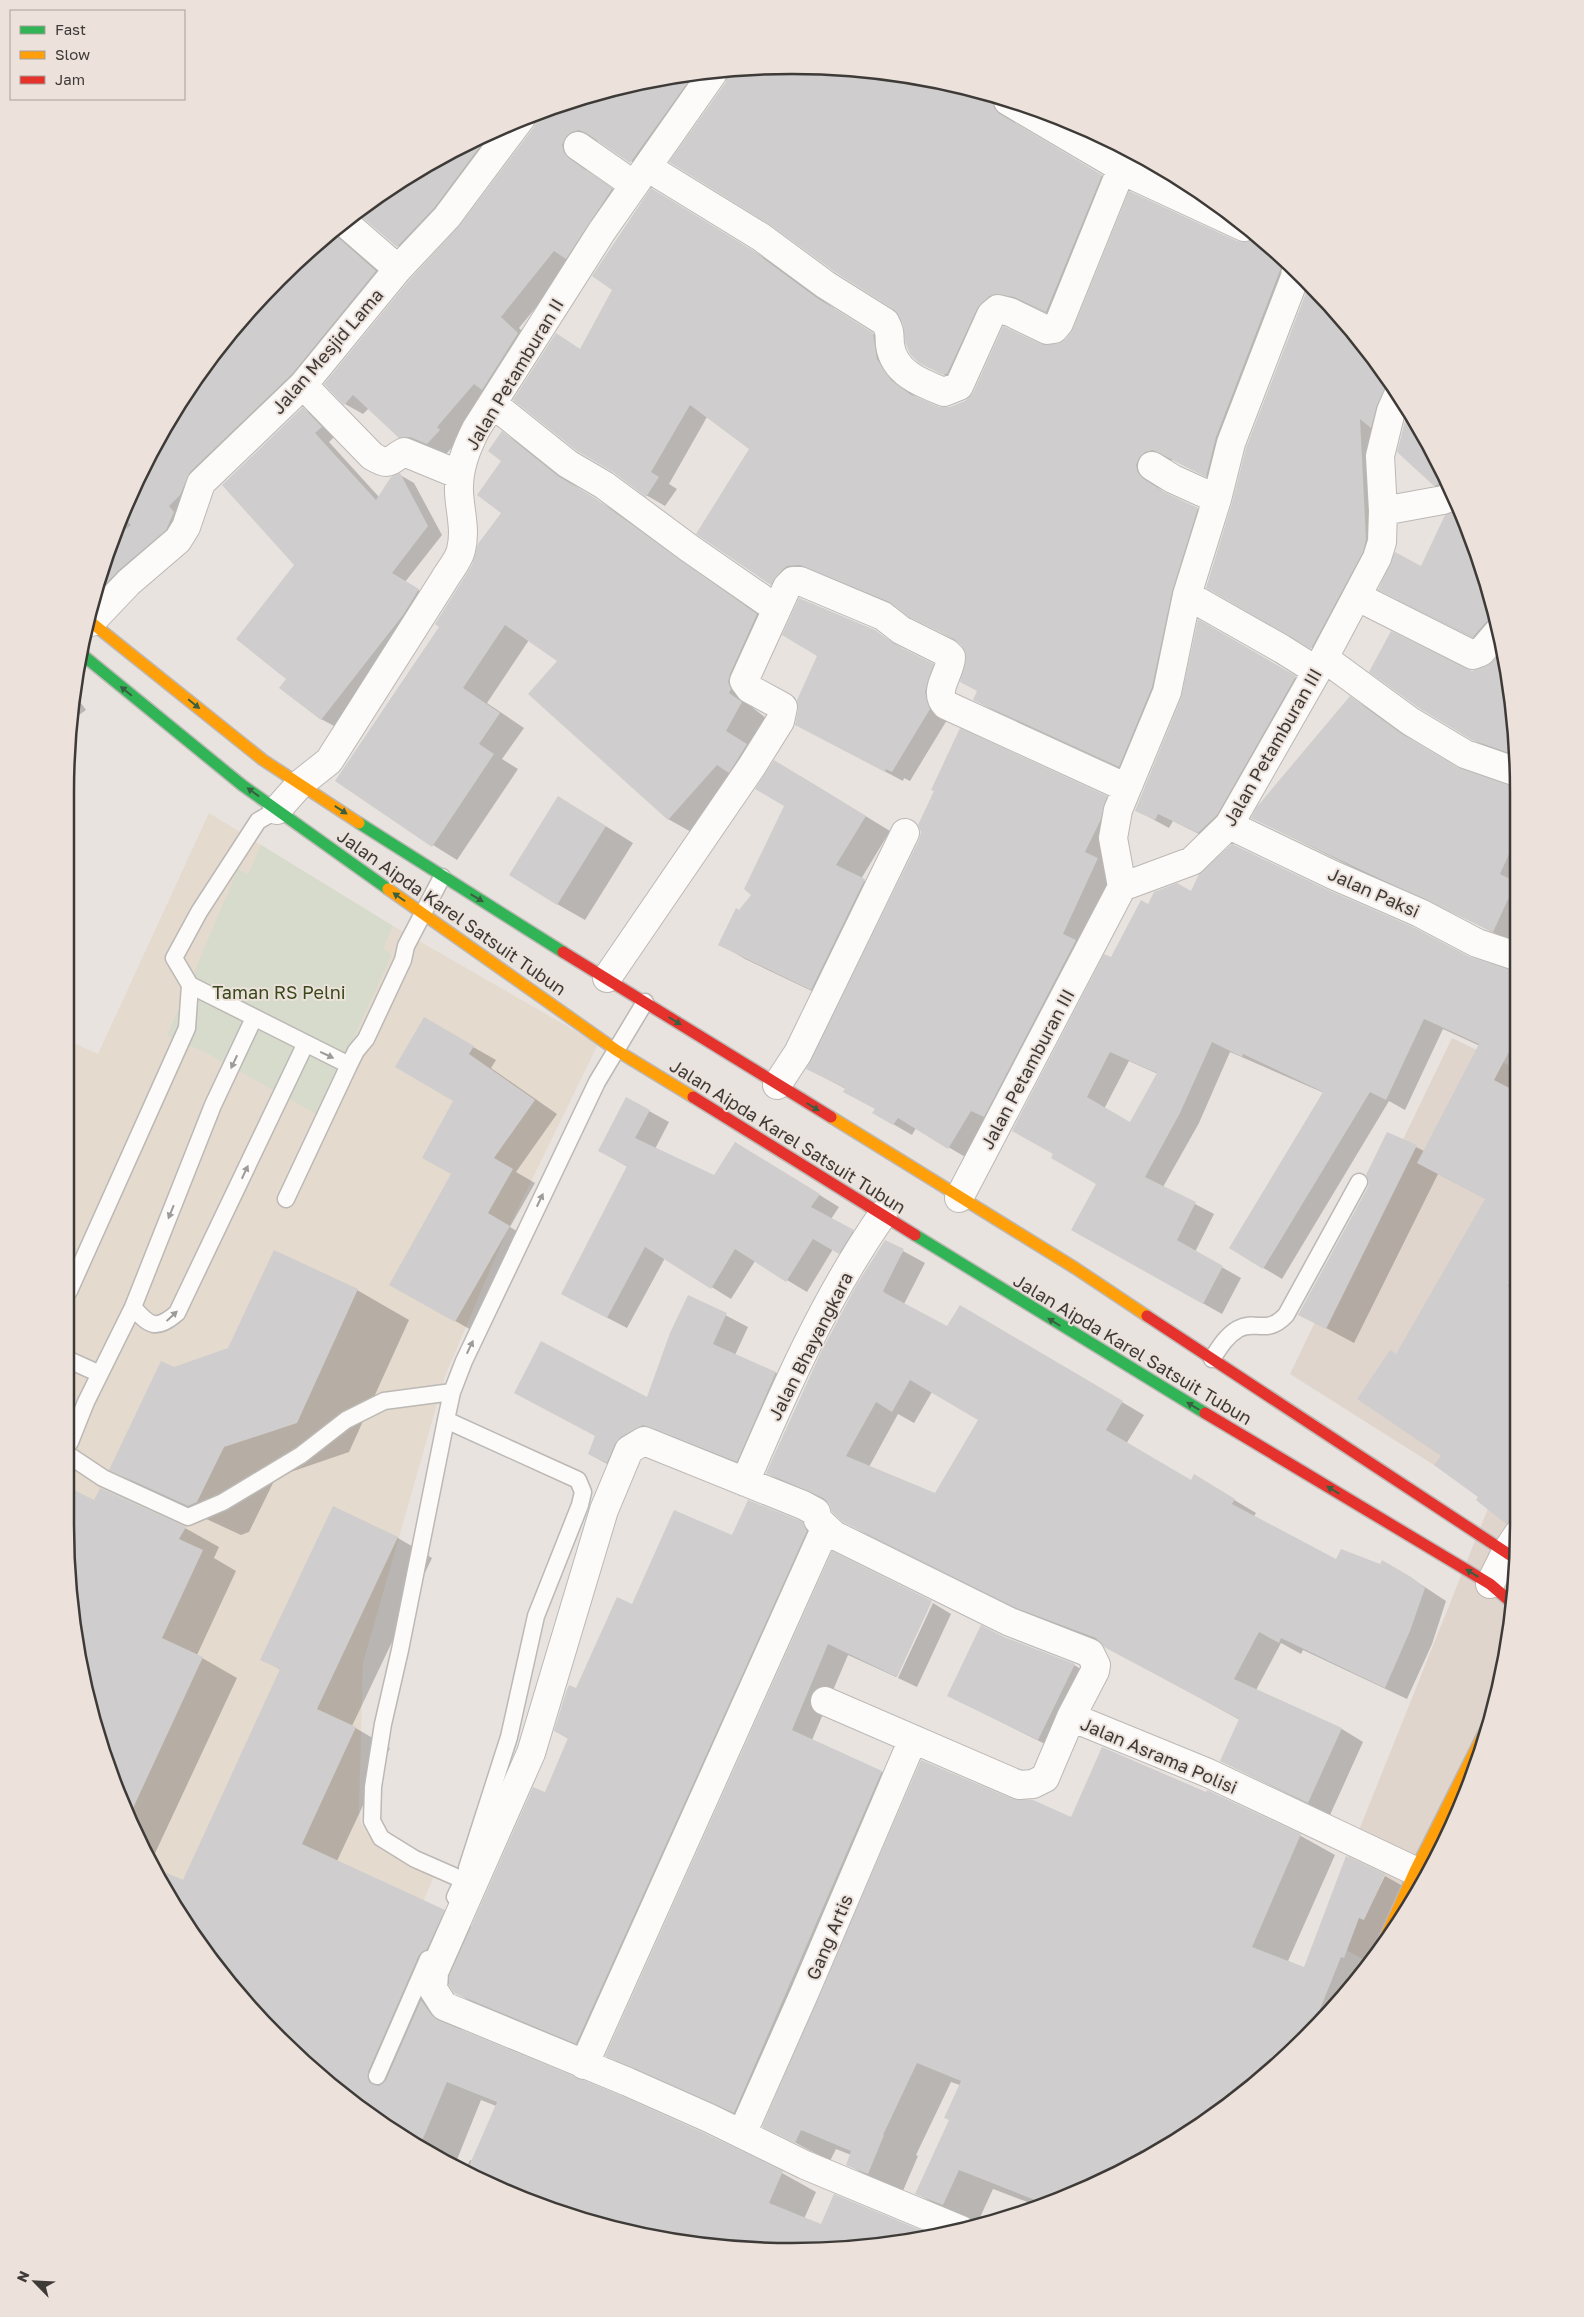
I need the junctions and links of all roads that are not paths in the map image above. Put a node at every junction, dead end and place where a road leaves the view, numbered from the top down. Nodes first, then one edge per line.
1 (709, 79) edge
2 (1036, 117) edge
3 (512, 130) edge
4 (578, 146) dead end
5 (1118, 160) edge
6 (641, 176) junction
7 (1212, 210) edge
8 (349, 227) edge
9 (398, 269) junction
10 (1294, 278) edge
11 (303, 384) junction
12 (1395, 402) edge
13 (493, 404) junction
14 (1152, 466) dead end
15 (460, 475) junction
16 (1447, 498) edge
17 (1217, 499) junction
18 (1383, 510) junction
19 (1187, 595) junction
20 (1358, 597) junction
21 (777, 609) junction
22 (97, 613) edge
23 (94, 624) edge
24 (1493, 638) edge
25 (87, 658) edge
26 (1320, 665) junction
27 (1510, 769) edge
28 (300, 784) junction
29 (1127, 788) junction
30 (278, 810) junction
31 (1229, 825) junction
32 (905, 833) dead end
33 (442, 877) junction
34 (1122, 887) junction
35 (423, 914) junction
36 (1510, 954) edge
37 (607, 978) junction
38 (190, 985) junction
39 (645, 1002) junction
40 (254, 1018) junction
41 (305, 1045) junction
42 (616, 1050) junction
43 (353, 1058) junction
44 (777, 1085) junction
45 (1360, 1182) dead end
46 (959, 1198) junction
47 (286, 1199) dead end
48 (883, 1214) junction
49 (74, 1280) edge
50 (133, 1307) junction
51 (1212, 1360) junction
52 (74, 1362) edge
53 (100, 1374) junction
54 (452, 1392) junction
55 (446, 1420) junction
56 (74, 1433) edge
57 (74, 1459) edge
58 (745, 1482) junction
59 (825, 1529) junction
60 (1510, 1546) edge
61 (1509, 1554) edge
62 (1490, 1584) junction
63 (1506, 1597) edge
64 (825, 1701) dead end
65 (1071, 1717) junction
66 (913, 1739) junction
67 (1471, 1760) edge
68 (1415, 1871) junction
69 (463, 1880) junction
70 (1396, 1913) edge
71 (584, 2065) junction
72 (377, 2076) dead end
73 (742, 2134) junction
74 (950, 2225) edge

1 - 6 street, Jalan Petamburan II
2 - 5 street
3 - 9 street, Jalan Mesjid Lama
4 - 6 street
5 - 6 street
5 - 7 street
6 - 13 street, Jalan Petamburan II
8 - 9 street
9 - 11 street, Jalan Mesjid Lama
10 - 17 street
11 - 15 street
11 - 22 street, Jalan Mesjid Lama
12 - 18 street, Jalan Petamburan III
13 - 15 street, Jalan Petamburan II
13 - 21 street
14 - 17 street
15 - 28 street, Jalan Petamburan II
16 - 18 street
17 - 19 street
18 - 20 street, Jalan Petamburan III
19 - 26 street
19 - 29 street
20 - 24 street
20 - 26 street, Jalan Petamburan III
21 - 29 street
21 - 37 street
23 -> 28 main road, Jalan Aipda Karel Satsuit Tubun
30 -> 25 main road, Jalan Aipda Karel Satsuit Tubun
26 - 27 street
26 - 31 street, Jalan Petamburan III
28 - 30 street, Jalan Petamburan II
28 -> 33 main road, Jalan Aipda Karel Satsuit Tubun
29 - 34 street
35 -> 30 main road, Jalan Aipda Karel Satsuit Tubun
30 - 38 lane
31 - 34 street, Jalan Petamburan III
31 - 36 street, Jalan Paksi
32 - 44 street
33 - 35 lane
33 -> 37 main road, Jalan Aipda Karel Satsuit Tubun
34 - 46 street, Jalan Petamburan III
35 - 42 main road, Jalan Aipda Karel Satsuit Tubun
35 - 43 lane
37 - 39 main road, Jalan Aipda Karel Satsuit Tubun
38 - 40 lane
38 - 49 lane
39 - 42 lane
39 -> 44 main road, Jalan Aipda Karel Satsuit Tubun
40 - 41 lane
40 -> 50 lane
41 -> 43 lane
50 -> 41 lane
42 - 48 main road, Jalan Aipda Karel Satsuit Tubun
54 -> 42 lane
43 - 47 lane
44 -> 46 main road, Jalan Aipda Karel Satsuit Tubun
45 - 51 lane
46 - 51 main road, Jalan Aipda Karel Satsuit Tubun
48 - 58 street, Jalan Bhayangkara
62 -> 48 main road, Jalan Aipda Karel Satsuit Tubun
50 - 53 lane
51 - 60 main road, Jalan Aipda Karel Satsuit Tubun
52 - 53 lane
53 - 56 lane
54 - 55 lane
54 - 57 lane
55 - 69 lane
55 - 69 lane
58 - 59 street
58 - 71 street
59 - 65 street
59 - 71 street
61 - 62 street
62 - 63 main road, Jalan Aipda Karel Satsuit Tubun
64 - 66 street, Jalan Asrama Polisi
65 - 66 street, Jalan Asrama Polisi
65 - 68 street, Jalan Asrama Polisi
66 - 73 street, Gang Artis
67 - 68 main road
68 - 70 main road
69 - 72 lane
71 - 73 street
73 - 74 street

